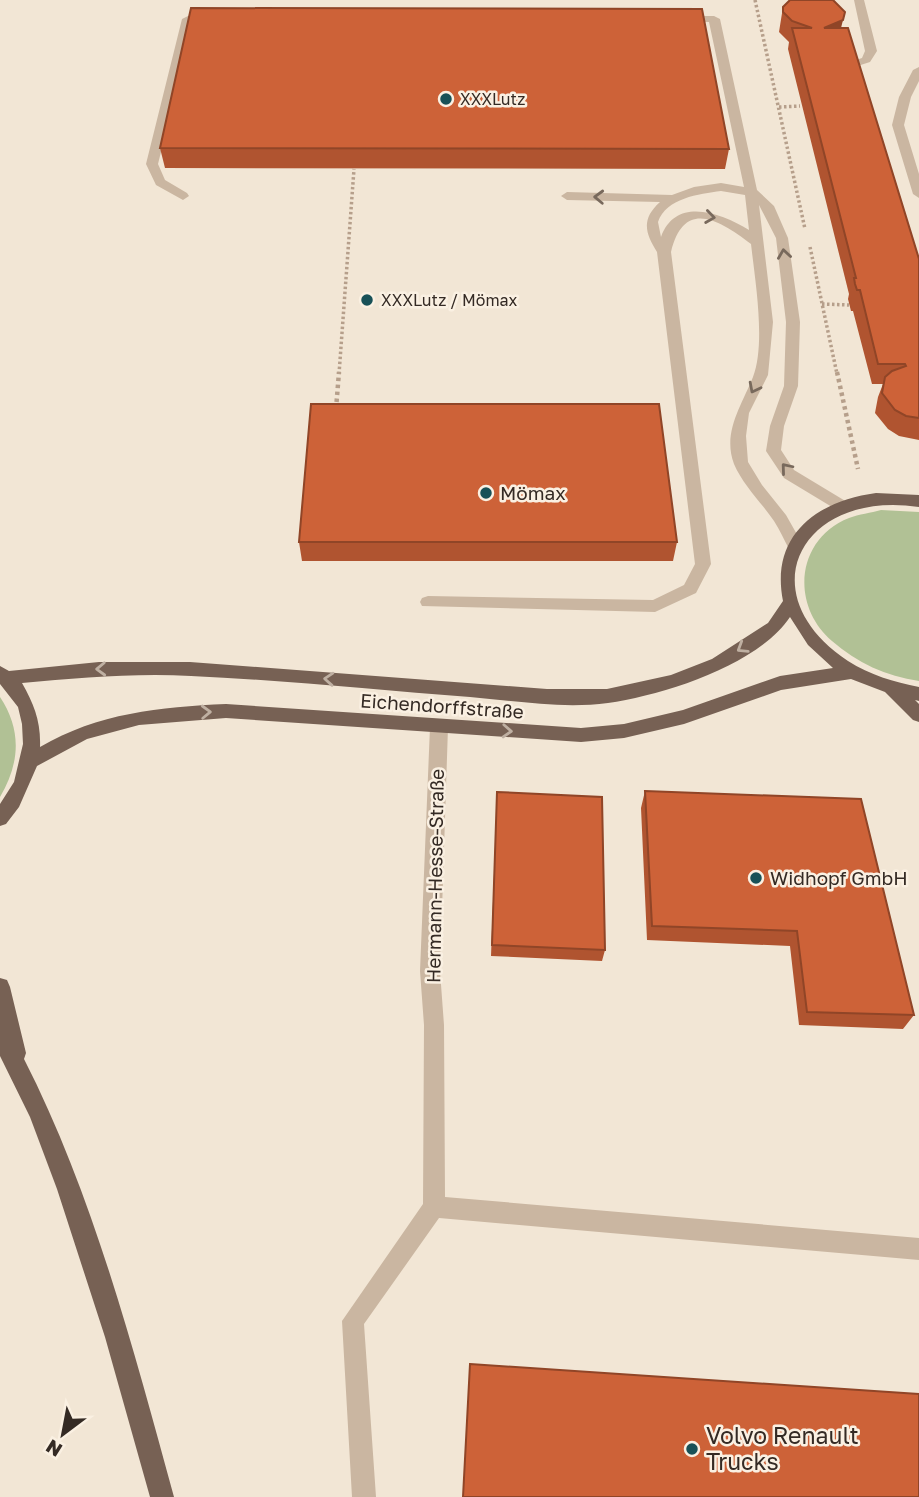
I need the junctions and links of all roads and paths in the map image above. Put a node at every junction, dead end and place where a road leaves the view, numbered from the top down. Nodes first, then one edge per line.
1 (859, 0) edge
2 (216, 19) edge
3 (673, 19) edge
4 (848, 66) edge
5 (919, 70) edge
6 (800, 106) dead end
7 (779, 107) dead end
8 (354, 169) edge
9 (752, 192) junction
10 (919, 194) edge
11 (183, 196) dead end
12 (567, 196) dead end
13 (673, 199) junction
14 (757, 242) junction
15 (664, 253) junction
16 (822, 304) dead end
17 (849, 304) dead end
18 (336, 414) edge
19 (919, 501) edge
20 (842, 506) junction
21 (795, 545) junction
22 (428, 603) dead end
23 (791, 603) junction
24 (852, 672) junction
25 (3, 676) edge
26 (892, 689) junction
27 (919, 694) edge
28 (919, 715) edge
29 (439, 727) junction
30 (30, 761) junction
31 (0, 818) edge
32 (0, 987) edge
33 (0, 1036) edge
34 (20, 1070) junction
35 (434, 1207) junction
36 (919, 1249) edge
37 (162, 1497) edge
38 (364, 1497) edge

1 - 4 lane
2 - 11 lane
3 - 9 lane
5 - 10 lane
6 - 7 path
8 - 18 path
9 - 13 lane
9 - 14 lane
20 -> 9 lane
13 -> 12 lane
13 - 15 lane
15 -> 14 lane
14 -> 21 lane
15 - 22 lane
16 - 17 path
19 - 20 main road
20 - 21 main road
21 - 23 main road
23 - 24 main road
23 -> 25 main road, Eichendorffstraße
24 - 26 main road
29 -> 24 main road, Eichendorffstraße
25 - 30 main road
26 - 27 main road
26 - 28 main road
30 -> 29 main road, Eichendorffstraße
29 - 35 lane, Hermann-Hesse-Straße
30 - 31 main road
32 - 34 main road
33 - 34 main road
34 - 37 main road
35 - 36 lane
35 - 38 lane

